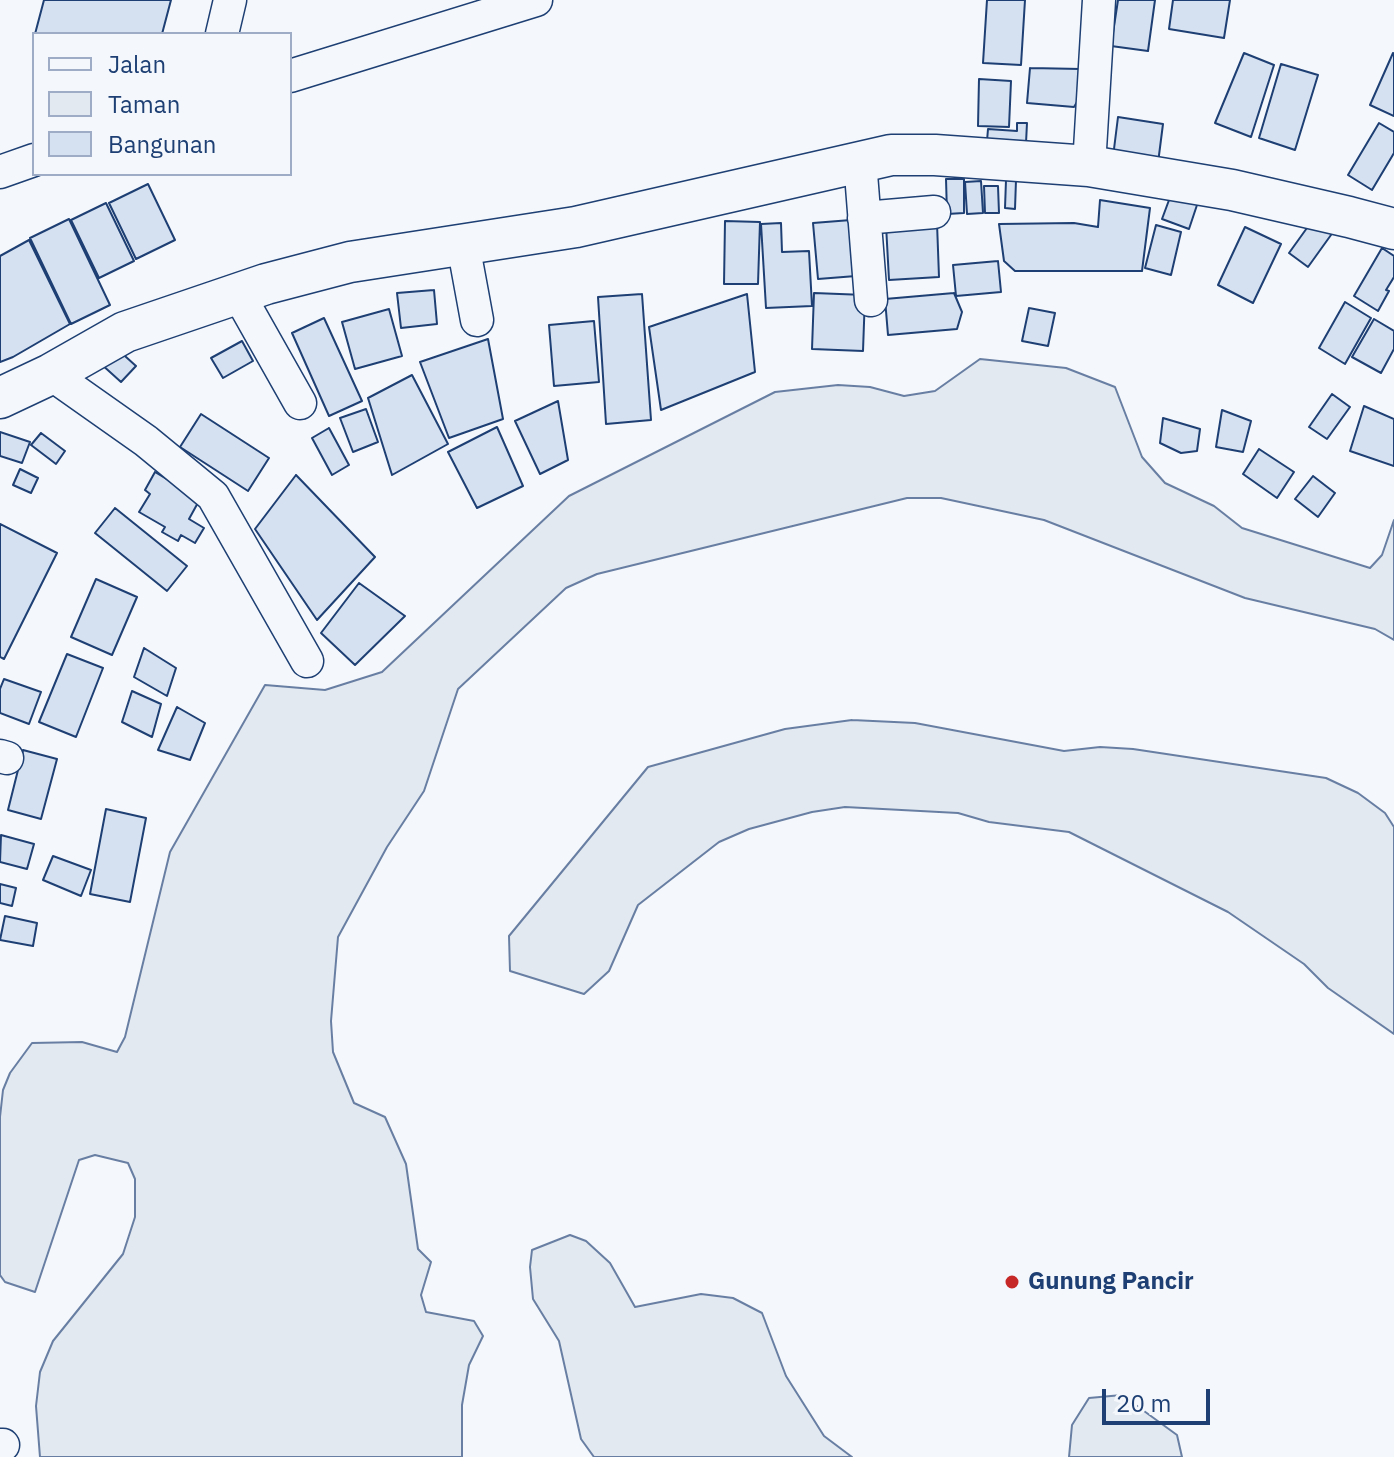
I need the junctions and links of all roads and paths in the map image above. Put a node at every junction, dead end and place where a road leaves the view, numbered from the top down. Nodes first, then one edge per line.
1 (230, 0) edge
2 (536, 0) edge
3 (1099, 0) edge
4 (222, 32) edge
5 (292, 75) edge
6 (32, 161) edge
7 (860, 161) junction
8 (1089, 166) junction
9 (0, 172) edge
10 (934, 212) dead end
11 (864, 218) junction
12 (1394, 229) edge
13 (463, 244) junction
14 (239, 295) junction
15 (871, 300) dead end
16 (477, 320) dead end
17 (51, 374) junction
18 (0, 398) edge
19 (300, 403) dead end
20 (307, 661) dead end

1 - 4 street
2 - 5 street
3 - 8 street
6 - 9 street
7 - 8 street
7 - 11 street
7 - 13 street
8 - 12 street
10 - 11 street
11 - 15 street
13 - 14 street
13 - 16 street
14 - 17 street
14 - 19 street
17 - 18 street
17 - 20 street

